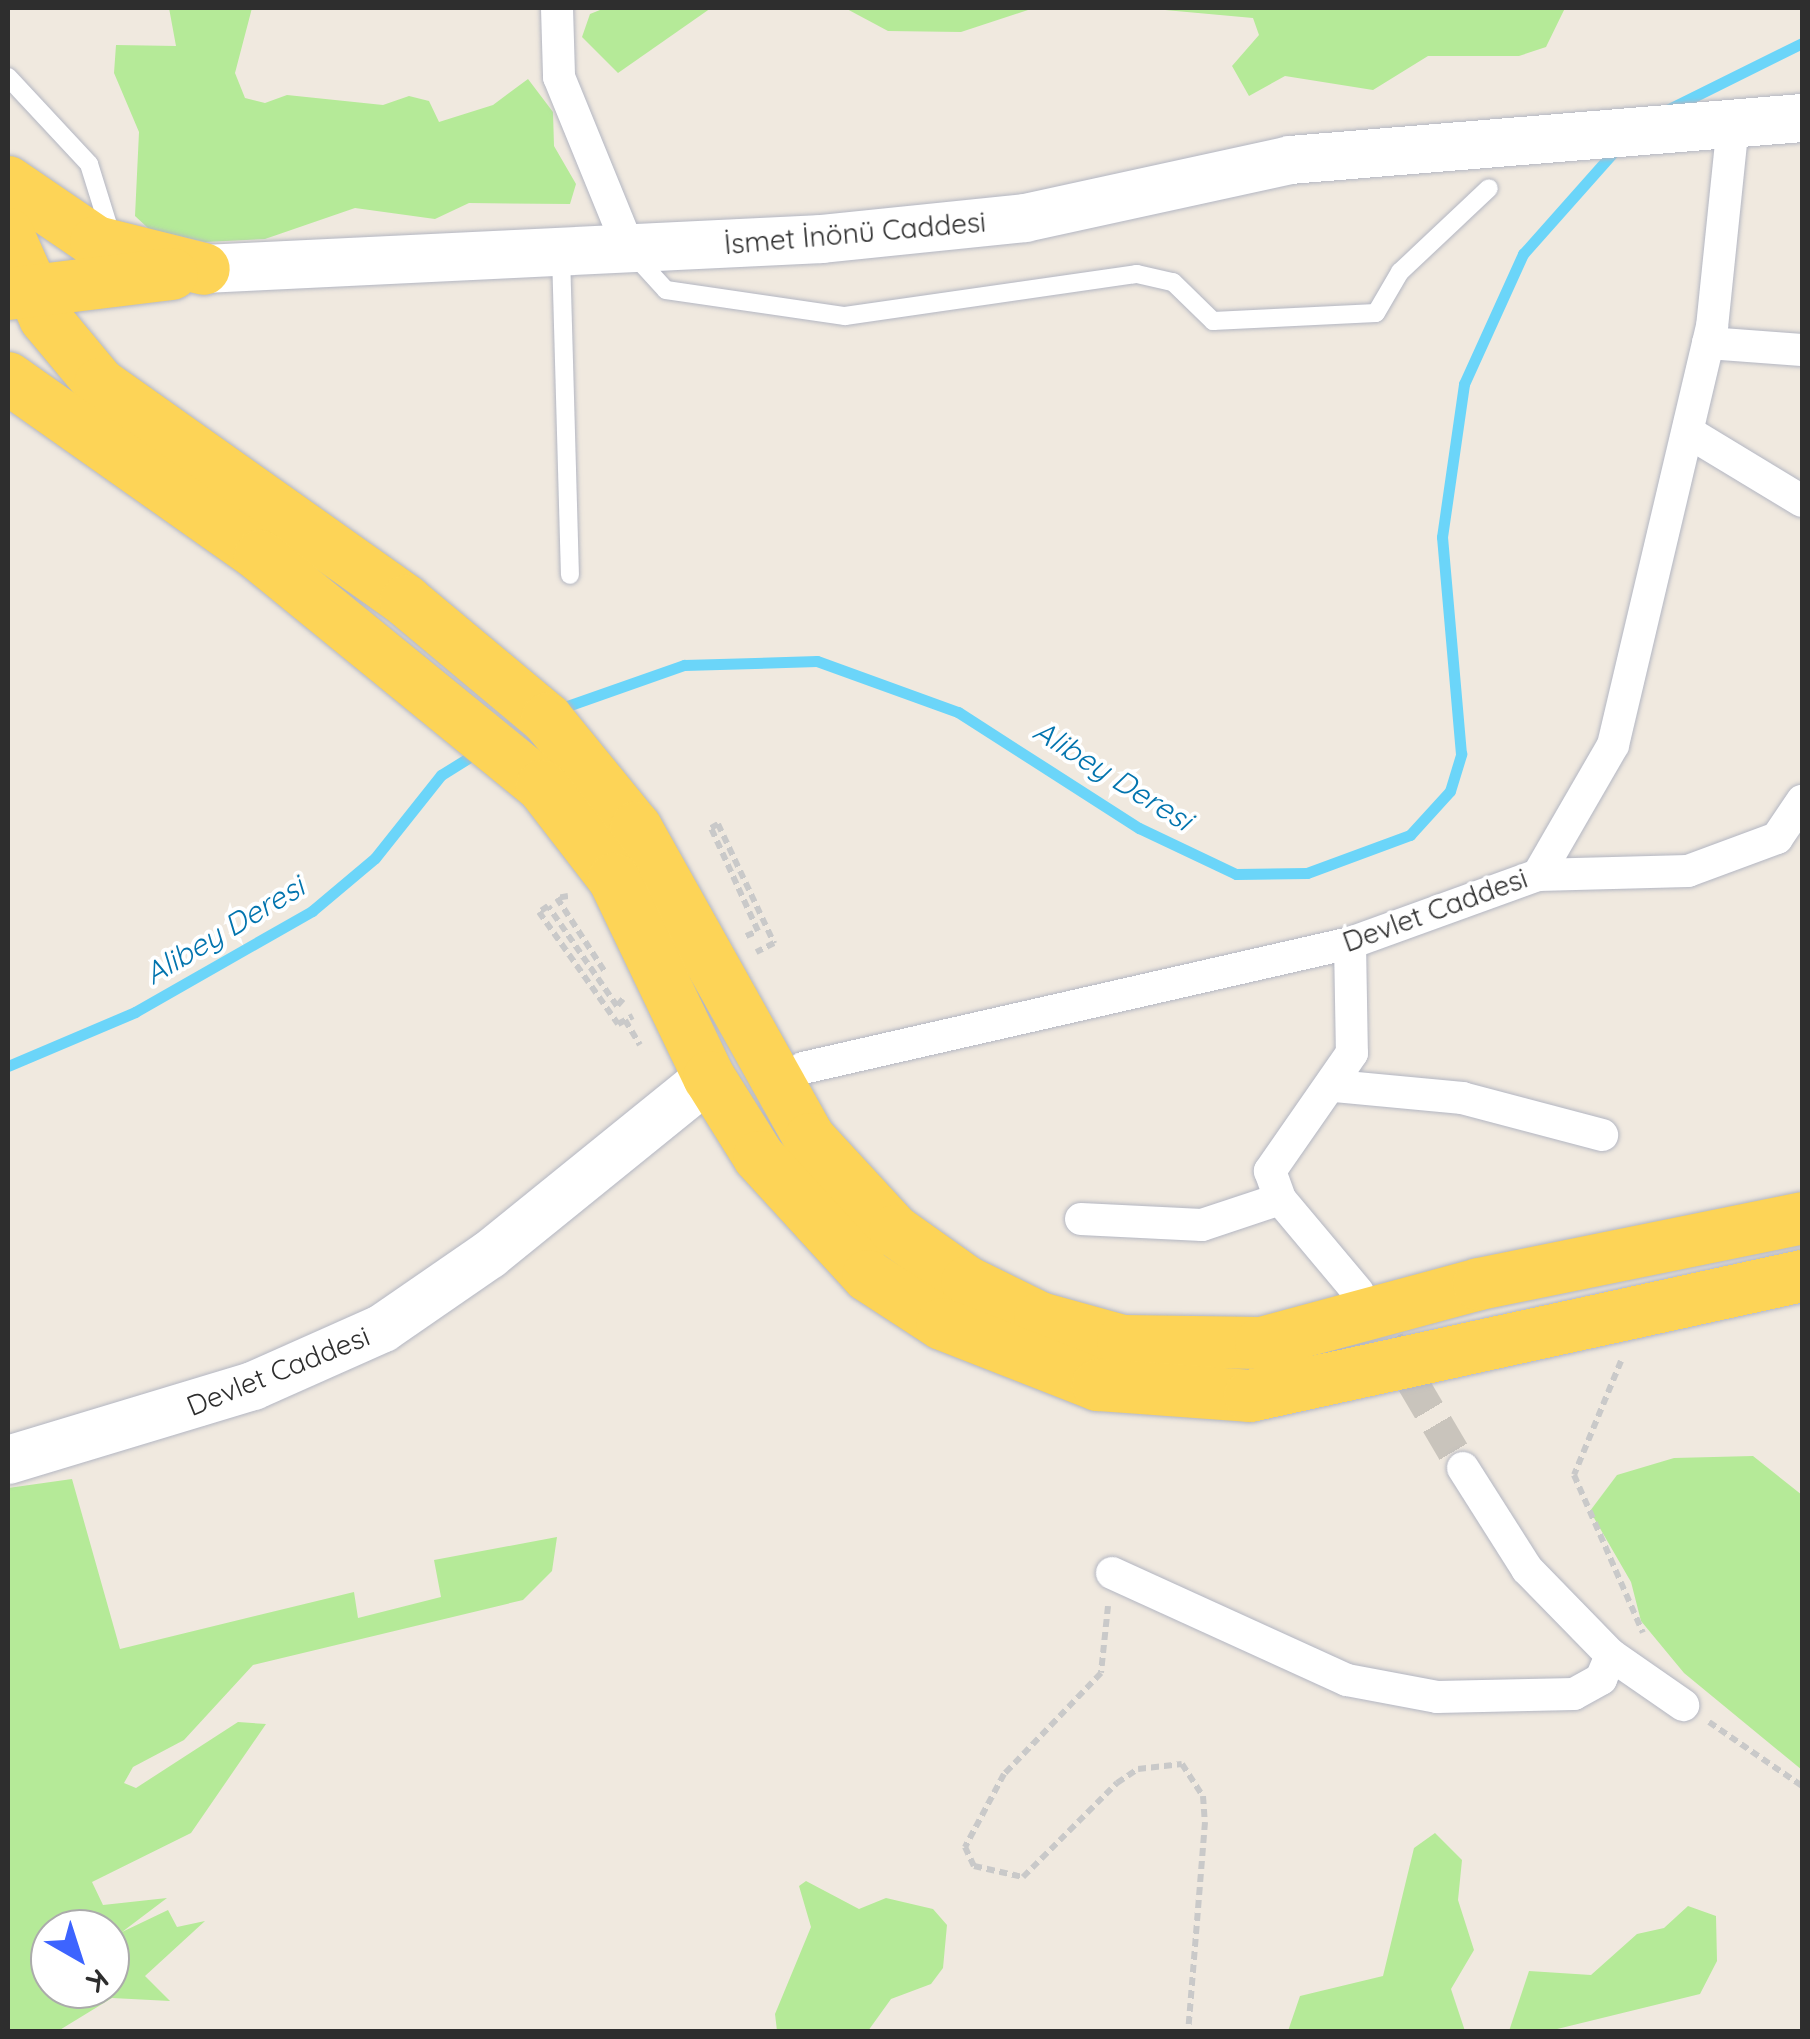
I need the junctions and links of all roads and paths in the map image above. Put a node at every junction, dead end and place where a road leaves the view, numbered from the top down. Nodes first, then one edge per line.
1 (557, 8) edge
2 (8, 77) edge
3 (1802, 118) edge
4 (1716, 126) junction
5 (8, 182) edge
6 (1490, 188) dead end
7 (8, 234) edge
8 (115, 248) junction
9 (630, 251) junction
10 (561, 254) junction
11 (204, 269) junction
12 (18, 290) edge
13 (1708, 343) junction
14 (1802, 350) edge
15 (8, 378) edge
16 (1688, 432) junction
17 (1802, 500) edge
18 (570, 575) dead end
19 (563, 774) junction
20 (1802, 802) edge
21 (1790, 838) edge
22 (1538, 875) junction
23 (736, 920) dead end
24 (595, 931) dead end
25 (1350, 943) junction
26 (746, 958) dead end
27 (634, 1015) dead end
28 (804, 1068) dead end
29 (709, 1076) junction
30 (1335, 1086) junction
31 (1602, 1135) dead end
32 (1280, 1199) junction
33 (1802, 1218) edge
34 (1082, 1220) dead end
35 (1802, 1276) edge
36 (1358, 1292) tunnel mouth
37 (1637, 1309) junction
38 (8, 1460) edge
39 (1463, 1468) tunnel mouth
40 (1112, 1573) joint
41 (1610, 1655) junction
42 (1683, 1705) junction
43 (1802, 1786) edge
44 (1188, 2032) edge

1 - 9 street
2 - 8 lane
3 - 4 street
4 - 9 street, İsmet İnönü Caddesi
4 - 13 street, Devlet Caddesi
5 - 8 main road
6 - 9 lane
7 - 12 main road
8 - 11 main road
9 - 10 street, İsmet İnönü Caddesi
10 - 11 street, İsmet İnönü Caddesi
10 - 18 lane
11 - 12 main road
12 - 19 main road
13 - 14 street
13 - 16 street, Devlet Caddesi
15 - 19 main road
16 - 17 street
16 - 22 street, Devlet Caddesi
19 - 29 main road
19 - 33 main road
20 - 21 street
21 - 22 street
22 - 25 street, Devlet Caddesi
23 - 26 path
24 - 27 path
25 - 28 street, Devlet Caddesi
25 - 30 street
29 - 37 main road
29 - 38 street, Devlet Caddesi
30 - 31 street
30 - 32 street
32 - 34 street
32 - 36 street
35 - 37 main road
37 - 42 path
39 - 41 street
40 - 41 street
40 - 44 path
41 - 42 street
42 - 43 path

